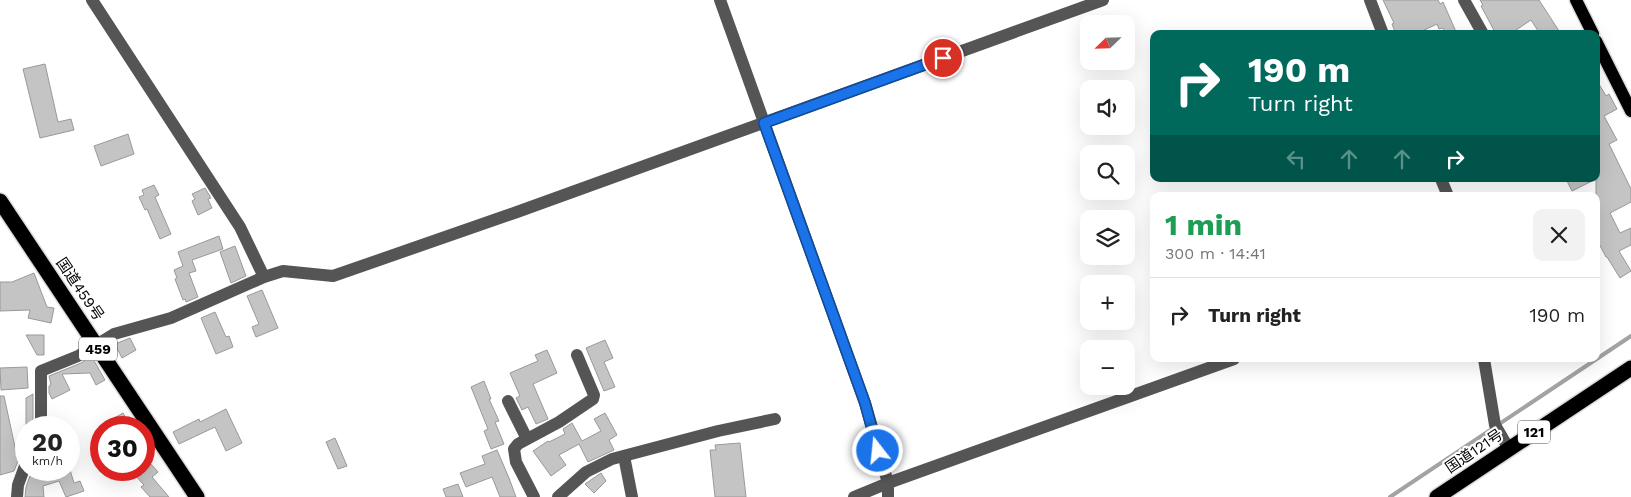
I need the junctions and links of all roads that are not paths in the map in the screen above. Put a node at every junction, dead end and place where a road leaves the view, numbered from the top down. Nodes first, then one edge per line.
1 (92, 0) edge
2 (720, 0) edge
3 (1103, 0) edge
4 (1370, 0) edge
5 (1464, 0) edge
6 (1576, 0) edge
7 (1382, 30) edge
8 (1481, 30) edge
9 (1591, 30) edge
10 (1600, 49) edge
11 (1631, 111) edge
12 (764, 123) junction
13 (0, 200) edge
14 (264, 277) junction
15 (96, 346) junction
16 (577, 355) dead end
17 (1226, 362) edge
18 (1484, 362) edge
19 (1631, 368) edge
20 (508, 401) dead end
21 (42, 416) edge
22 (775, 419) dead end
23 (527, 439) junction
24 (1509, 449) junction
25 (624, 456) junction
26 (19, 481) edge
27 (888, 483) junction
28 (17, 497) edge
29 (197, 497) edge
30 (534, 497) edge
31 (558, 497) edge
32 (632, 497) edge
33 (854, 497) edge
34 (888, 497) edge
35 (1437, 497) edge

1 - 14 street
2 - 12 street
3 - 12 street
4 - 7 street
5 - 8 street
6 - 9 main road
10 - 11 main road
12 - 14 street
12 - 27 street
13 - 15 highway, 国道459号 / 459
14 - 15 street
15 - 21 street
15 - 29 highway, 国道459号 / 459
16 - 23 street
17 - 27 street
18 - 24 street
19 - 24 highway, 国道121号 / 121
20 - 23 street
22 - 25 street
23 - 30 street
24 - 35 highway, 国道121号 / 121
25 - 31 street
25 - 32 street
26 - 28 street
27 - 33 street
27 - 34 street

